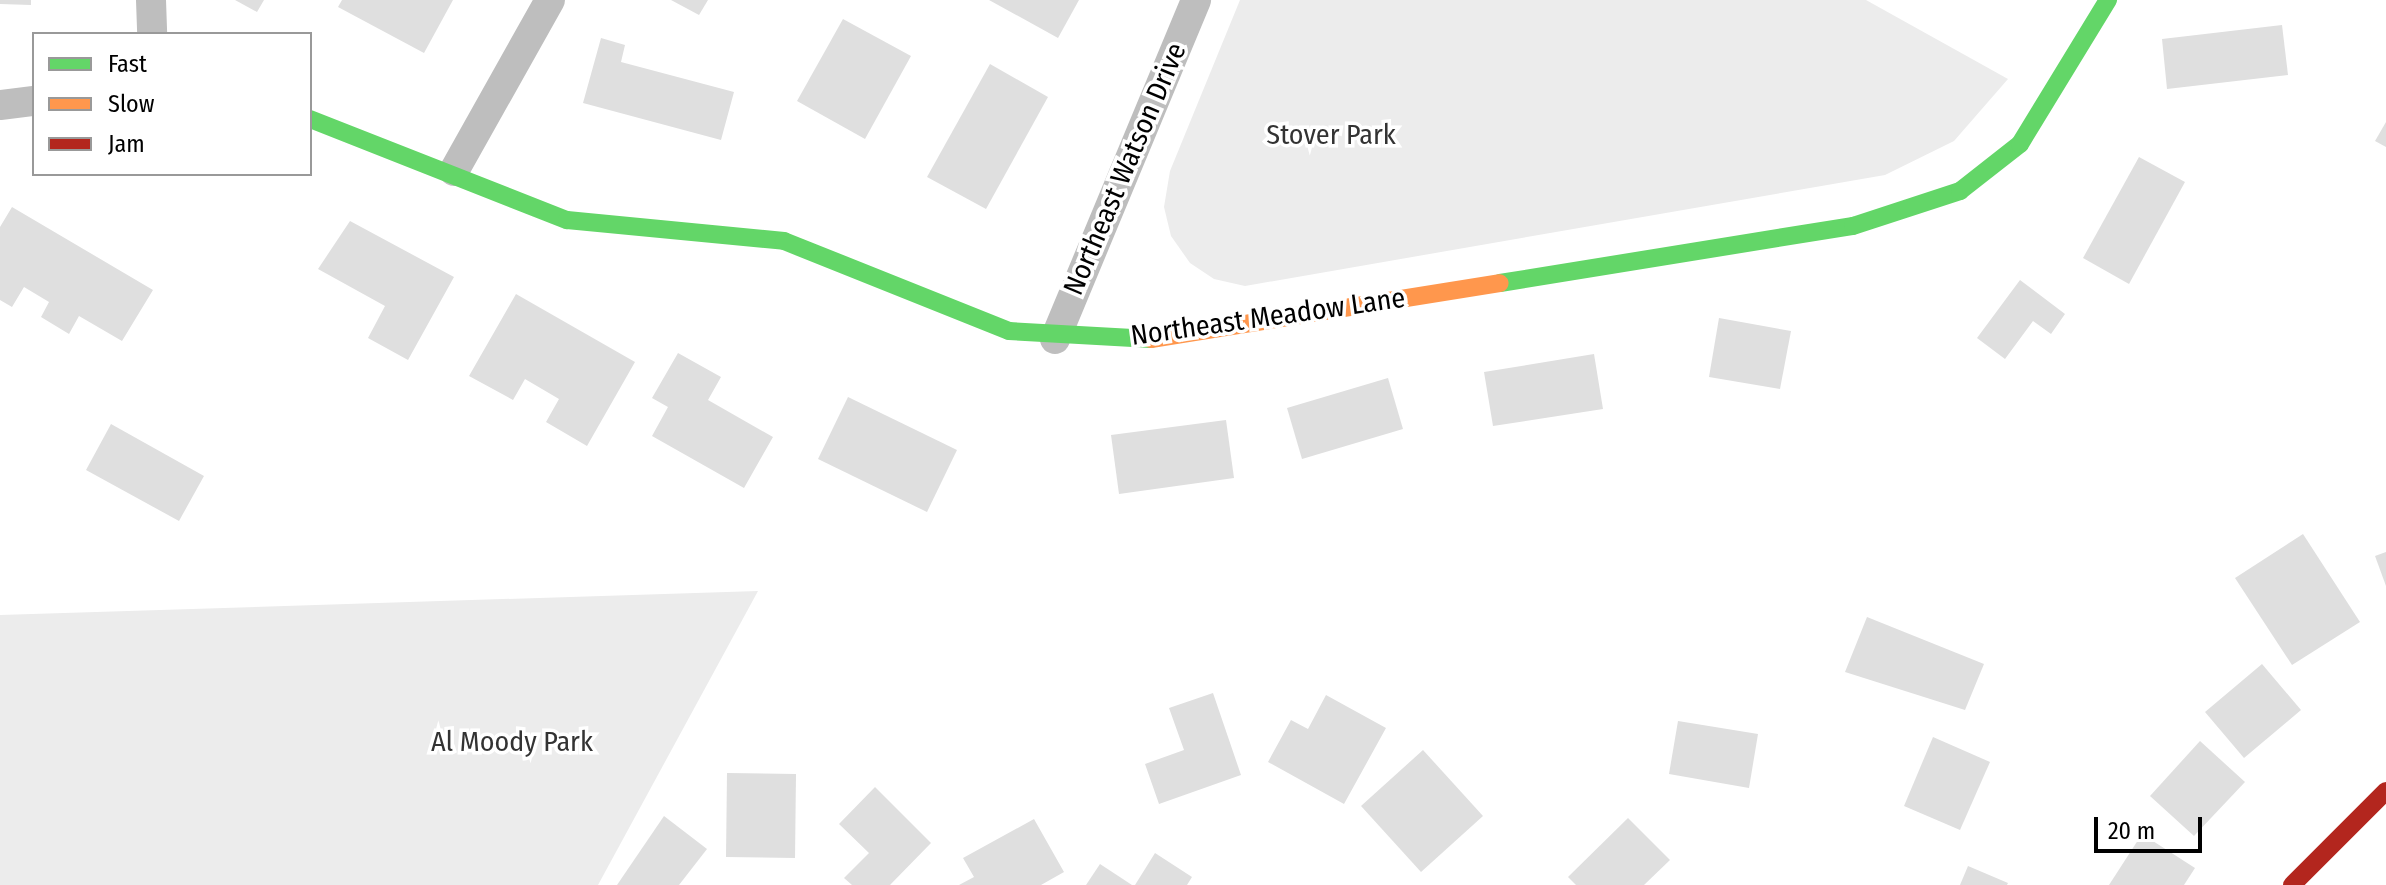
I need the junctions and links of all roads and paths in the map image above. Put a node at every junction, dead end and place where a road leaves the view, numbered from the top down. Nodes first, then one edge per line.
1 (151, 0) edge
2 (550, 0) edge
3 (1196, 0) edge
4 (2108, 0) edge
5 (152, 32) edge
6 (32, 101) edge
7 (0, 105) edge
8 (312, 120) edge
9 (454, 171) junction
10 (1055, 339) junction
11 (2386, 791) edge
12 (2292, 885) edge

1 - 5 street
2 - 9 street
3 - 10 street, Northeast Watson Drive
4 - 10 street, Northeast Meadow Lane
6 - 7 street
8 - 9 street, Northeast Meadow Lane
9 - 10 street, Northeast Meadow Lane
11 - 12 street

